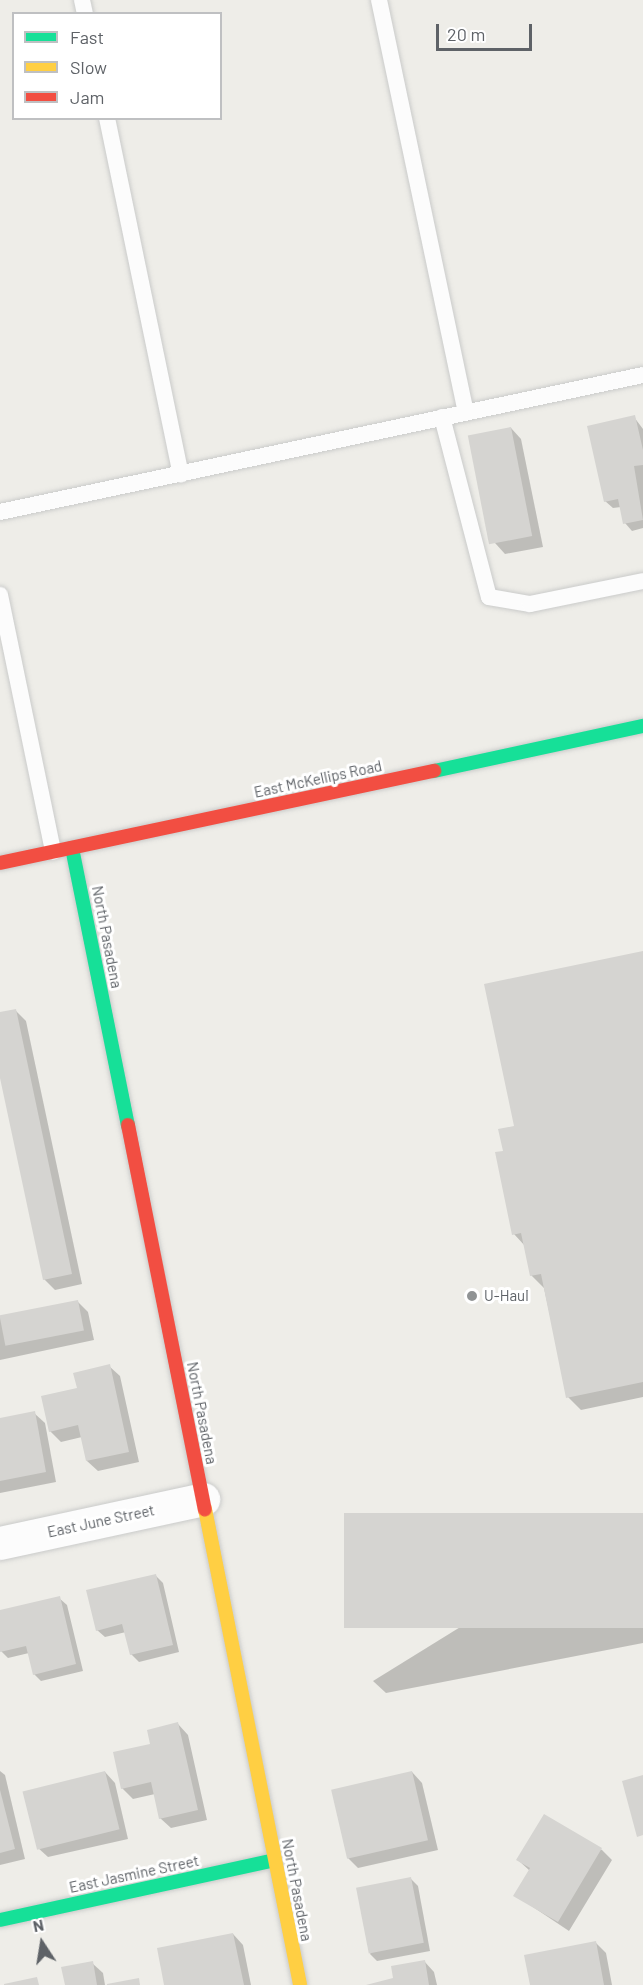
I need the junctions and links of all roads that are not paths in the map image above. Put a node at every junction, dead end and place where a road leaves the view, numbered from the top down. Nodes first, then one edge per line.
1 (379, 0) edge
2 (107, 120) edge
3 (643, 375) edge
4 (466, 412) junction
5 (442, 417) junction
6 (181, 474) junction
7 (0, 512) edge
8 (643, 581) edge
9 (0, 595) edge
10 (643, 726) edge
11 (72, 848) junction
12 (53, 852) junction
13 (0, 863) edge
14 (202, 1499) junction
15 (0, 1543) edge
16 (275, 1860) junction
17 (0, 1920) edge
18 (300, 1985) edge

1 - 4 lane
2 - 6 lane
3 - 4 lane
4 - 5 lane
5 - 6 lane
5 - 8 lane
6 - 7 lane
9 - 12 lane
10 - 11 street, East McKellips Road
11 - 12 street, East McKellips Road
11 - 14 street, North Pasadena
12 - 13 street, East McKellips Road
14 - 15 street, East June Street
14 - 16 street, North Pasadena
16 - 17 street, East Jasmine Street
16 - 18 street, North Pasadena

